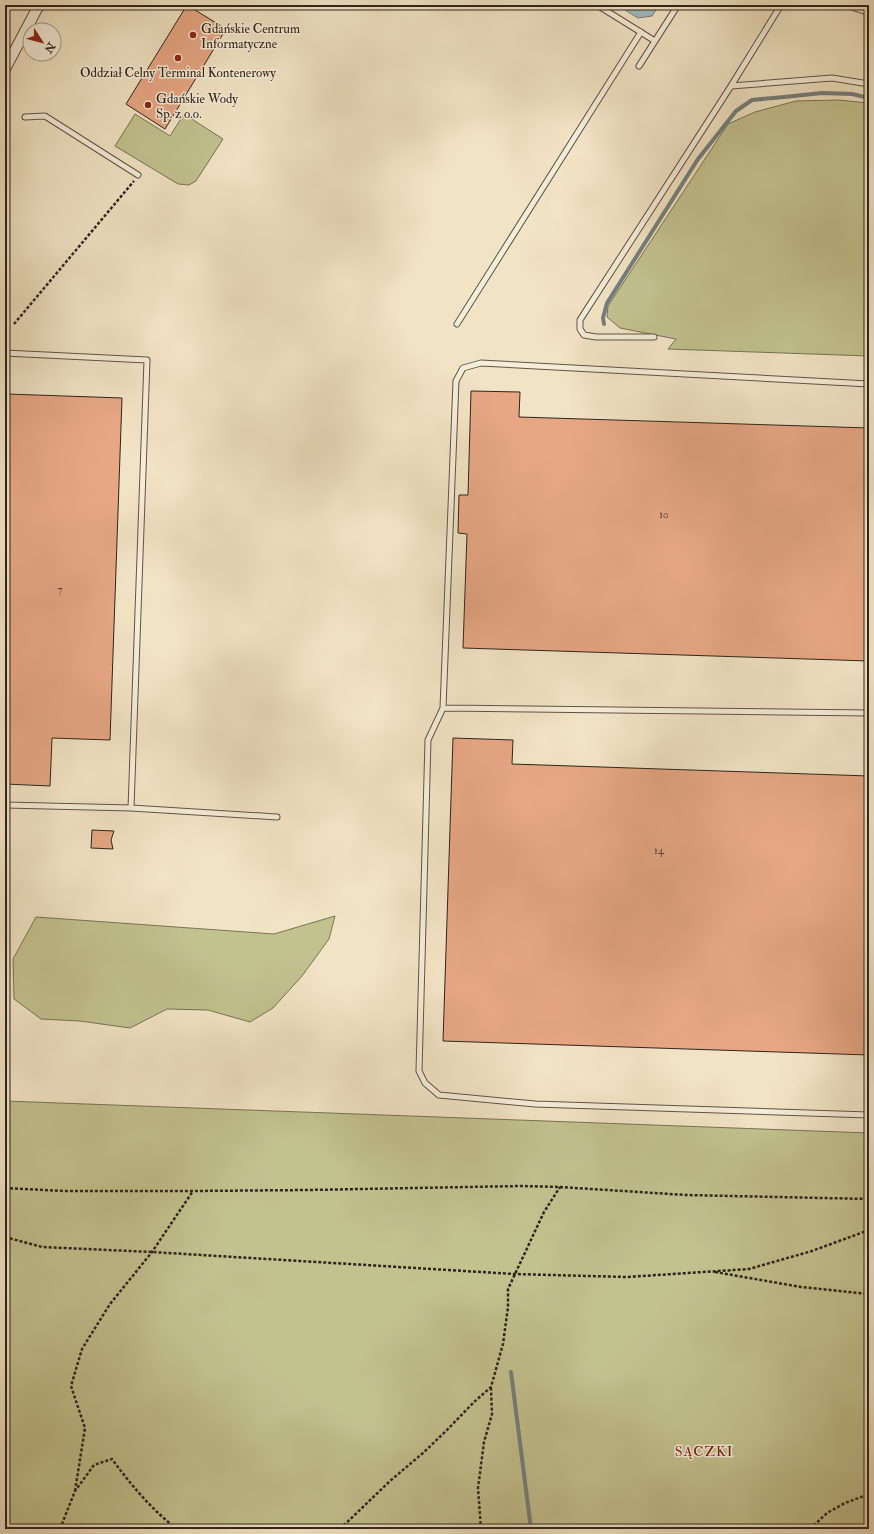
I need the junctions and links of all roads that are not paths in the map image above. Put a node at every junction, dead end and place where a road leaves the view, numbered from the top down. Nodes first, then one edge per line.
1 (39, 5) edge
2 (597, 5) edge
3 (678, 5) edge
4 (781, 5) edge
5 (854, 5) edge
6 (869, 10) edge
7 (641, 32) junction
8 (655, 41) junction
9 (639, 66) dead end
10 (5, 69) edge
11 (869, 84) edge
12 (731, 86) junction
13 (25, 117) dead end
14 (138, 175) road end
15 (457, 324) dead end
16 (654, 337) dead end
17 (5, 353) edge
18 (869, 384) edge
19 (444, 708) junction
20 (869, 713) edge
21 (5, 804) edge
22 (131, 808) junction
23 (277, 817) dead end
24 (869, 1115) edge

1 - 10 street
2 - 7 lane
3 - 8 lane
4 - 12 lane
5 - 6 street
7 - 8 lane
7 - 15 lane
8 - 9 lane
11 - 12 lane
12 - 16 lane
13 - 14 lane
17 - 22 lane
18 - 19 lane
19 - 20 lane
19 - 24 lane
21 - 22 lane
22 - 23 lane

